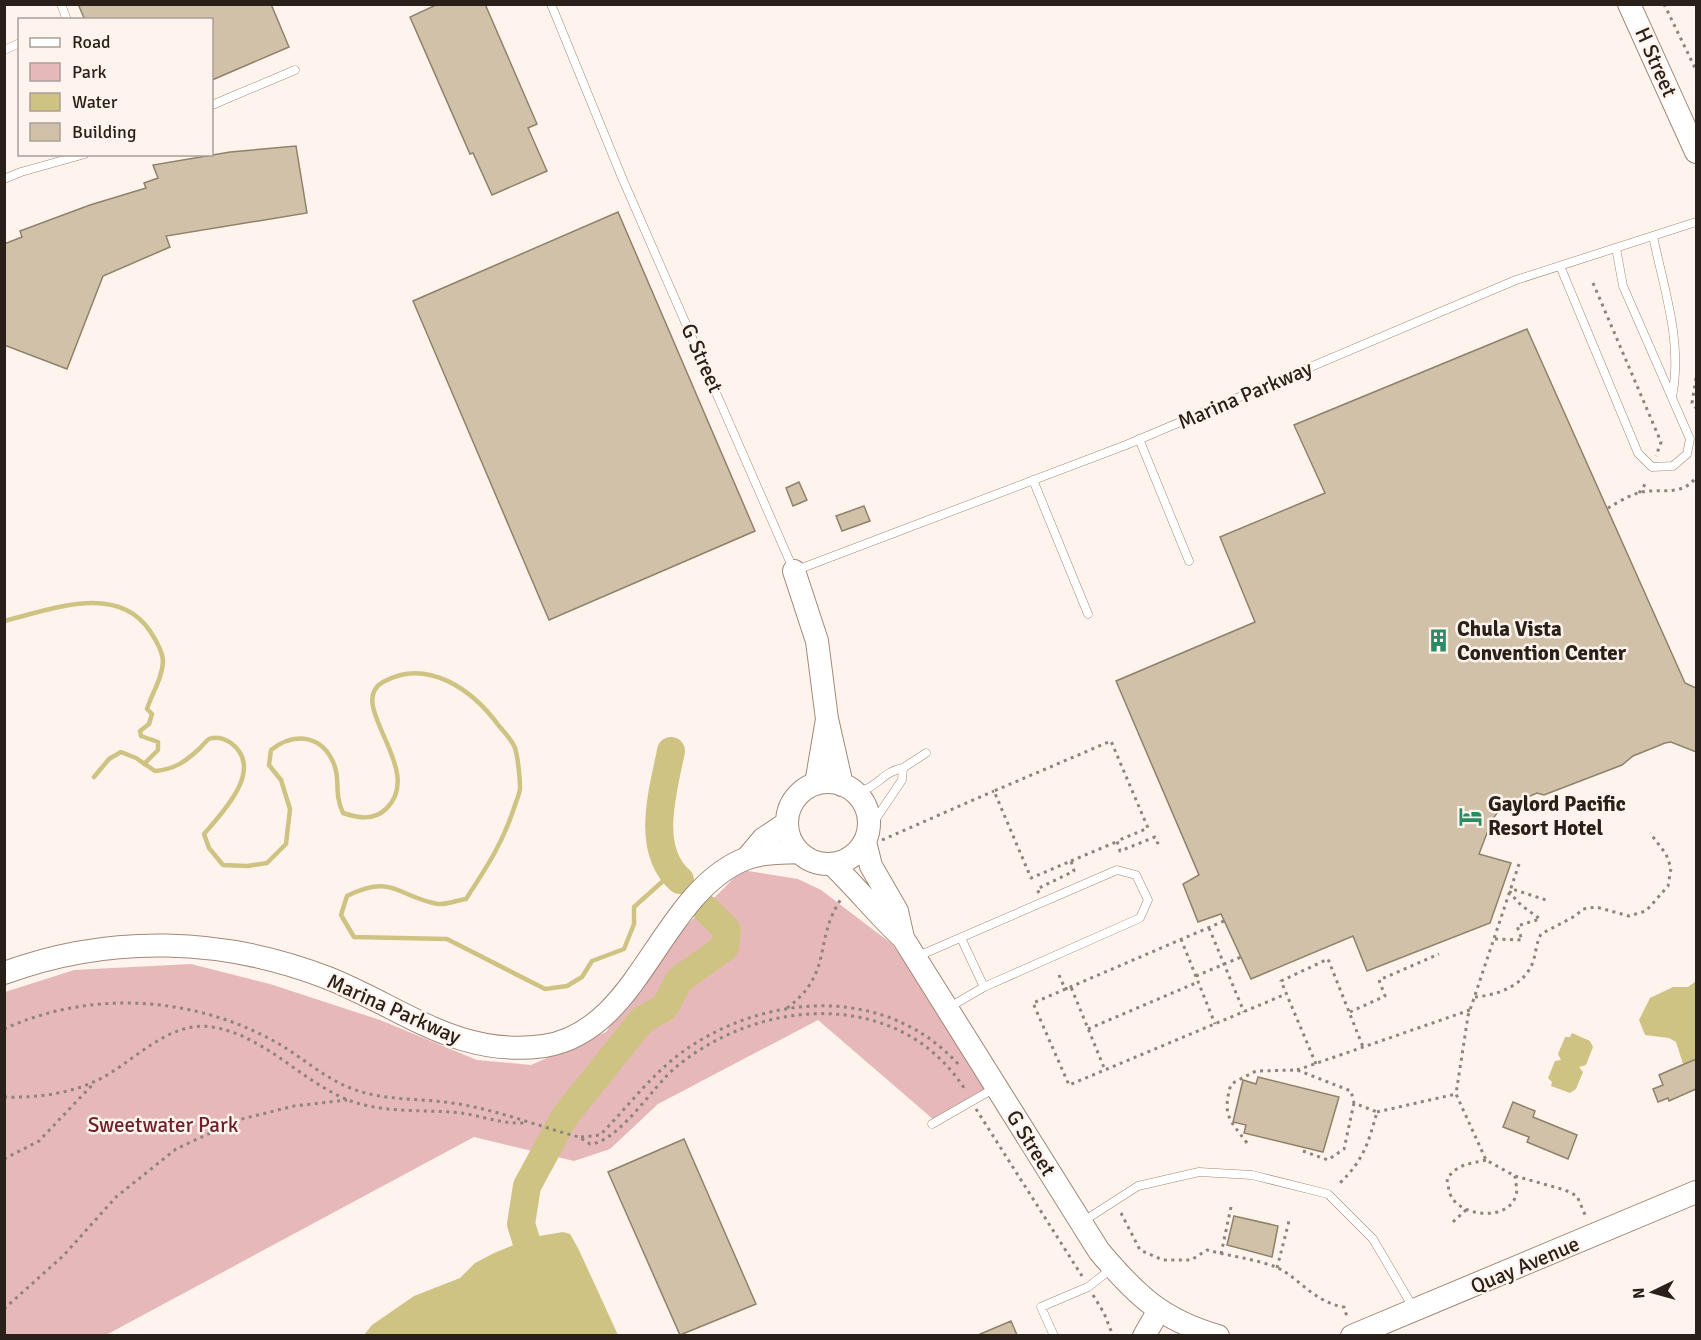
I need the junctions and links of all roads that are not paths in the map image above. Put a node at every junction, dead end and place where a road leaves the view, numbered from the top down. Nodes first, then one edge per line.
1 (551, 4) edge
2 (1629, 4) edge
3 (18, 44) edge
4 (4, 50) edge
5 (295, 70) dead end
6 (213, 105) edge
7 (1696, 152) edge
8 (78, 156) edge
9 (4, 179) edge
10 (1696, 222) edge
11 (1653, 236) junction
12 (1616, 248) junction
13 (1560, 266) junction
14 (1672, 398) junction
15 (1139, 439) junction
16 (1033, 480) junction
17 (1189, 561) dead end
18 (794, 571) junction
19 (1088, 614) dead end
20 (827, 719) junction
21 (926, 753) dead end
22 (903, 768) junction
23 (816, 784) junction
24 (848, 788) junction
25 (787, 823) junction
26 (871, 837) junction
27 (799, 852) junction
28 (747, 858) junction
29 (832, 864) junction
30 (961, 938) junction
31 (909, 948) junction
32 (4, 973) edge
33 (984, 987) junction
34 (947, 1009) junction
35 (982, 1095) junction
36 (932, 1124) dead end
37 (1696, 1192) edge
38 (1080, 1222) junction
39 (1113, 1268) junction
40 (1159, 1310) junction
41 (1415, 1311) junction
42 (1350, 1329) edge
43 (1054, 1335) edge
44 (1144, 1335) edge
45 (1218, 1335) edge

1 - 18 lane, G Street
2 - 7 street, H Street
3 - 4 lane
5 - 6 lane
8 - 9 lane
10 - 11 lane, Marina Parkway
11 - 12 lane, Marina Parkway
11 - 14 lane
12 - 13 lane, Marina Parkway
12 - 14 lane
13 - 14 lane
13 - 15 lane, Marina Parkway
15 - 16 lane, Marina Parkway
15 - 17 lane
16 - 18 lane, Marina Parkway
16 - 19 lane
18 - 20 street, G Street
20 - 23 street, G Street
20 - 24 street, G Street
21 - 22 lane
22 - 24 lane
22 - 26 lane
23 - 24 street
23 - 25 street
24 - 26 street
25 - 27 street
25 - 28 street, Marina Parkway
26 - 29 street
26 - 31 street, G Street
27 - 28 street, Marina Parkway
27 - 29 street
28 - 32 street, Marina Parkway
29 - 31 street, G Street
30 - 31 lane
30 - 33 lane
30 - 33 lane
31 - 34 street, G Street
33 - 34 lane
34 - 35 street, G Street
35 - 36 lane
35 - 38 street, G Street
37 - 41 street, Quay Avenue
38 - 39 street, G Street
38 - 41 lane
39 - 40 street, G Street
39 - 43 lane
40 - 44 street
40 - 45 street
41 - 42 street, Quay Avenue

